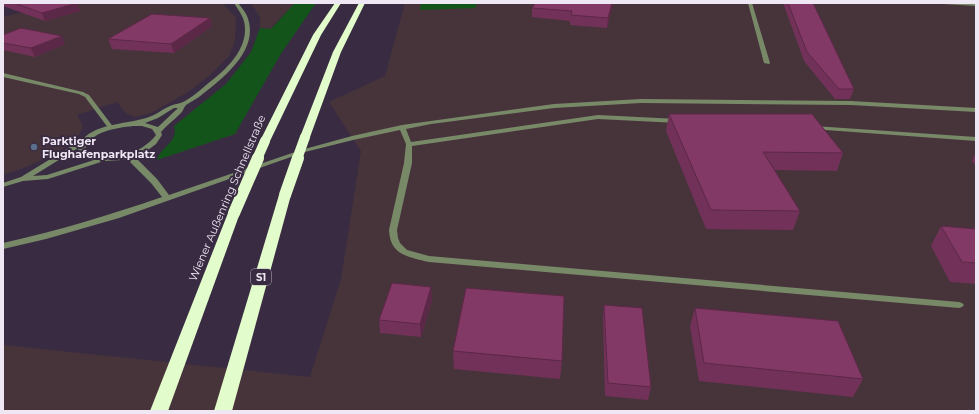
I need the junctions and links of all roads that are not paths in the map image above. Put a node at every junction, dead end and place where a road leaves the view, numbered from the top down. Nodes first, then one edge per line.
1 (236, 3) edge
2 (338, 3) edge
3 (362, 3) edge
4 (750, 3) edge
5 (944, 3) edge
6 (976, 5) edge
7 (767, 63) dead end
8 (3, 75) edge
9 (184, 104) junction
10 (976, 110) edge
11 (683, 122) edge
12 (132, 124) junction
13 (402, 127) junction
14 (111, 128) junction
15 (808, 128) edge
16 (158, 131) junction
17 (976, 139) edge
18 (85, 141) junction
19 (409, 144) junction
20 (129, 156) junction
21 (103, 160) junction
22 (22, 179) junction
23 (3, 185) edge
24 (167, 198) junction
25 (3, 246) edge
26 (959, 305) dead end
27 (158, 411) edge
28 (223, 411) edge

1 - 9 street
2 - 27 highway, Wiener Außenring Schnellstraße, bridge
3 - 28 highway, S1, bridge
4 - 7 street
5 - 6 street
8 - 14 street
9 - 12 street
9 - 16 street
10 - 13 street
11 - 19 street
12 - 14 street
12 - 16 street
13 - 19 street
13 - 24 street
14 - 18 street
15 - 17 street
16 - 20 street
18 - 21 street
18 - 22 street
19 - 26 street
20 - 21 street
20 - 24 street
21 - 22 street
22 - 23 street
24 - 25 street

